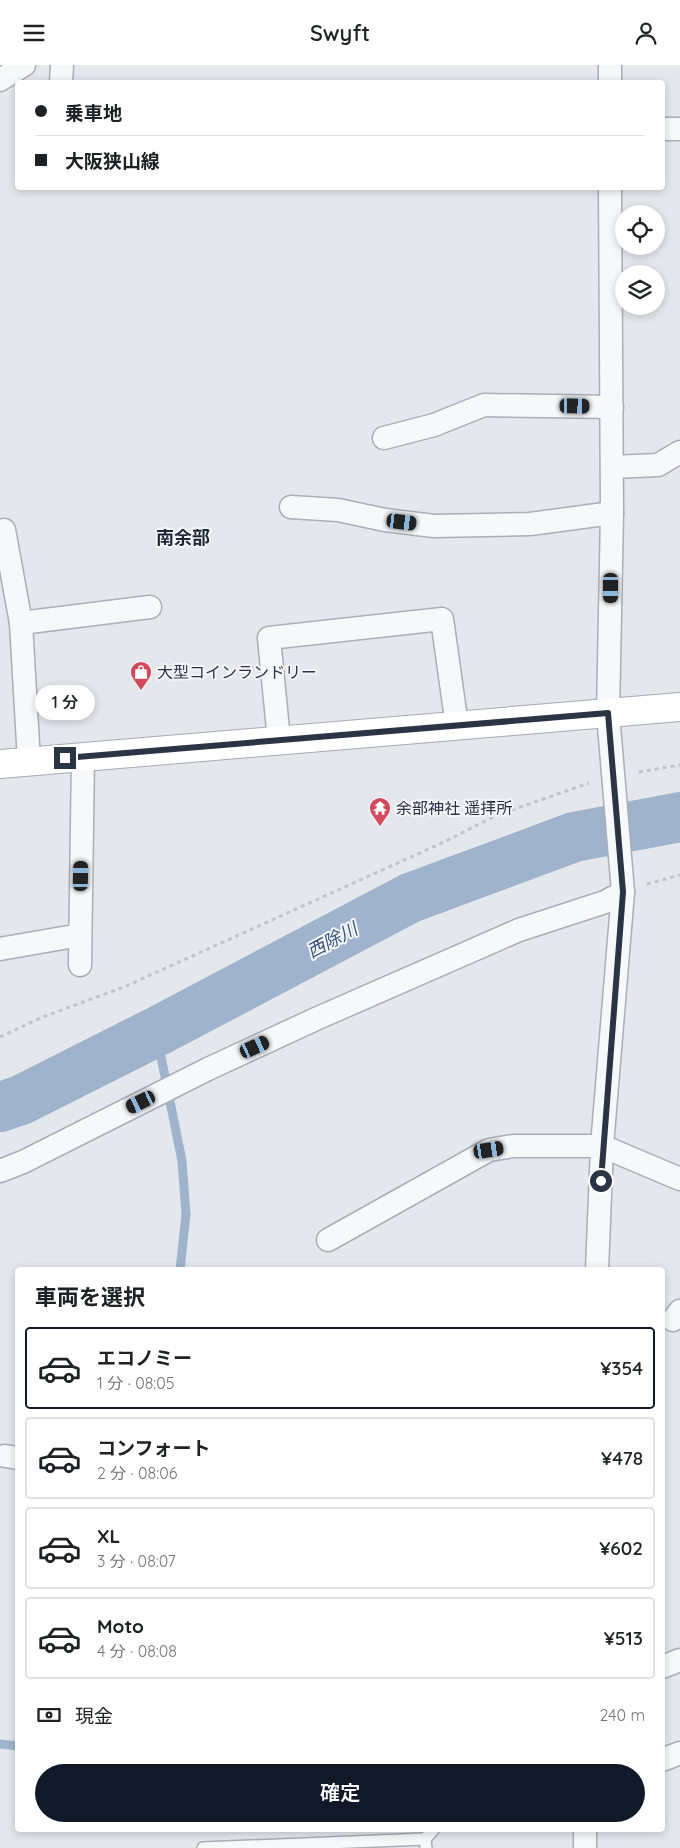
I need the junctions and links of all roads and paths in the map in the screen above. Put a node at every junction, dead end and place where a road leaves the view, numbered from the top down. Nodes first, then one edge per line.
1 (24, 65) edge
2 (62, 65) edge
3 (610, 65) edge
4 (0, 80) edge
5 (61, 80) edge
6 (610, 80) edge
7 (665, 129) edge
8 (680, 129) edge
9 (610, 190) edge
10 (612, 407) junction
11 (384, 438) dead end
12 (680, 452) edge
13 (612, 467) junction
14 (291, 507) dead end
15 (612, 513) junction
16 (4, 530) dead end
17 (150, 607) dead end
18 (21, 623) junction
19 (680, 707) edge
20 (608, 713) junction
21 (456, 726) junction
22 (279, 740) junction
23 (83, 756) junction
24 (29, 761) junction
25 (0, 764) edge
26 (680, 765) edge
27 (612, 778) junction
28 (680, 875) edge
29 (623, 886) junction
30 (80, 935) junction
31 (0, 949) edge
32 (80, 965) dead end
33 (0, 1037) edge
34 (602, 1146) junction
35 (0, 1171) edge
36 (680, 1179) edge
37 (328, 1240) dead end
38 (597, 1267) edge
39 (680, 1659) edge
40 (665, 1666) edge
41 (680, 1753) edge
42 (665, 1759) edge
43 (585, 1832) edge
44 (428, 1839) edge
45 (203, 1848) edge
46 (584, 1848) edge

1 - 4 street
2 - 5 street
3 - 6 street
7 - 8 street
9 - 10 street
10 - 11 street
10 - 13 street
12 - 13 street
13 - 15 street
14 - 15 street
15 - 20 street
16 - 18 street
17 - 18 street
18 - 24 street
19 - 20 main road
20 - 21 main road
20 - 27 street
21 - 22 main road
21 - 22 street
22 - 23 main road
23 - 24 main road
23 - 30 street
24 - 25 main road
26 - 27 path
27 - 29 street
27 - 33 path
28 - 29 path
29 - 34 street
29 - 35 street
30 - 31 street
30 - 32 street
34 - 36 street
34 - 37 street
34 - 38 street
39 - 40 street
41 - 42 street
43 - 46 street
44 - 45 lane

